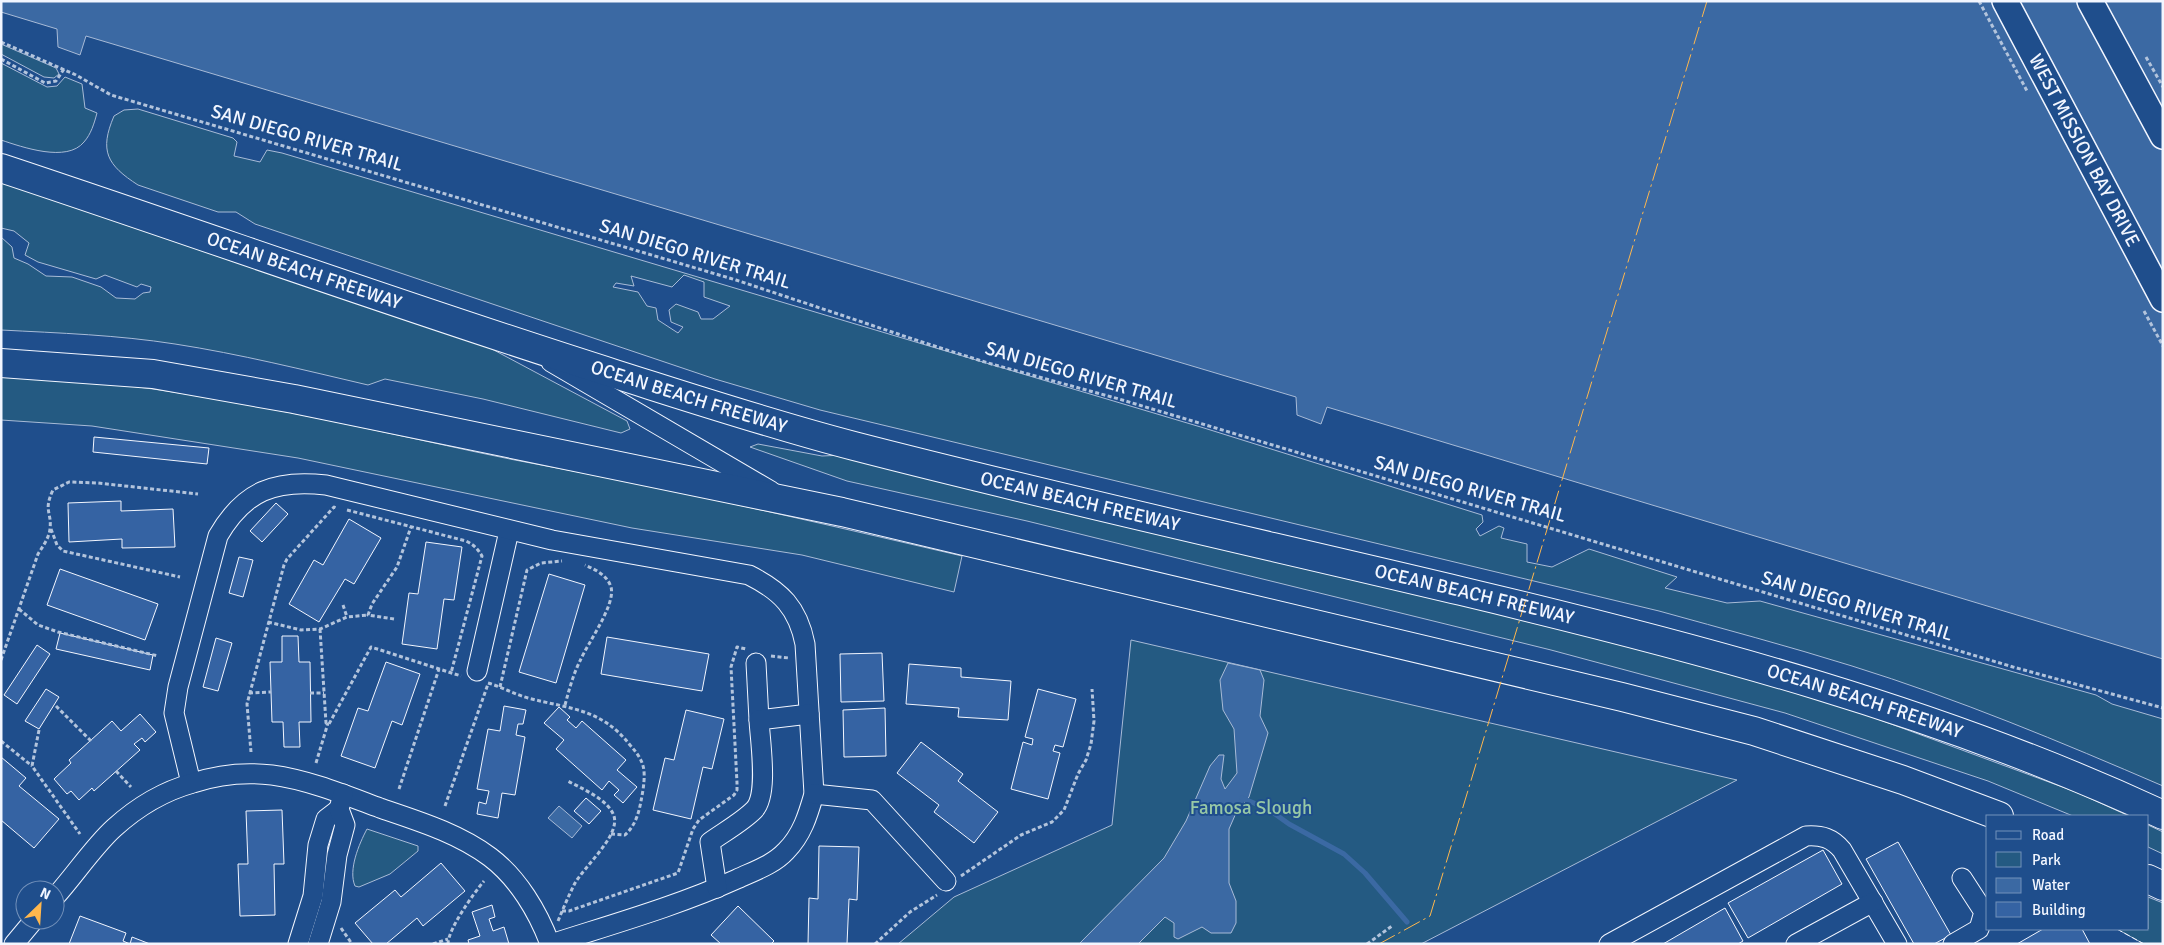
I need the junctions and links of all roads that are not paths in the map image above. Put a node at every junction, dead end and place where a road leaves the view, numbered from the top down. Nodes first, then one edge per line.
1 (2005, 1) edge
2 (2090, 1) edge
3 (2163, 136) edge
4 (1, 168) edge
5 (2163, 298) edge
6 (517, 343) junction
7 (1, 363) edge
8 (786, 500) junction
9 (510, 531) junction
10 (756, 655) road end
11 (478, 678) road end
12 (808, 714) junction
13 (759, 720) junction
14 (191, 783) junction
15 (814, 794) junction
16 (341, 802) junction
17 (1996, 815) edge
18 (2163, 815) edge
19 (1962, 878) dead end
20 (2149, 879) edge
21 (949, 884) road end
22 (65, 885) edge
23 (2163, 886) edge
24 (717, 888) junction
25 (1873, 902) junction
26 (26, 930) edge
27 (552, 938) edge
28 (14, 944) edge
29 (298, 944) edge
30 (318, 944) edge
31 (1608, 944) edge
32 (1796, 944) edge
33 (1897, 944) edge
34 (1953, 944) edge

1 - 5 main road, WEST MISSION BAY DRIVE
2 - 3 main road
4 - 6 highway, OCEAN BEACH FREEWAY
6 - 8 street
6 - 18 highway, OCEAN BEACH FREEWAY
7 - 8 highway
8 - 17 highway
9 - 11 street
9 - 12 street
9 - 14 street
10 - 13 street
12 - 13 street
12 - 15 street
13 - 24 street
14 - 16 street
14 - 22 street
15 - 21 street
15 - 24 street
16 - 27 street
16 - 29 street
16 - 30 street
19 - 34 street
20 - 23 highway
24 - 27 street
25 - 31 street
25 - 32 street
25 - 33 street
26 - 28 street

